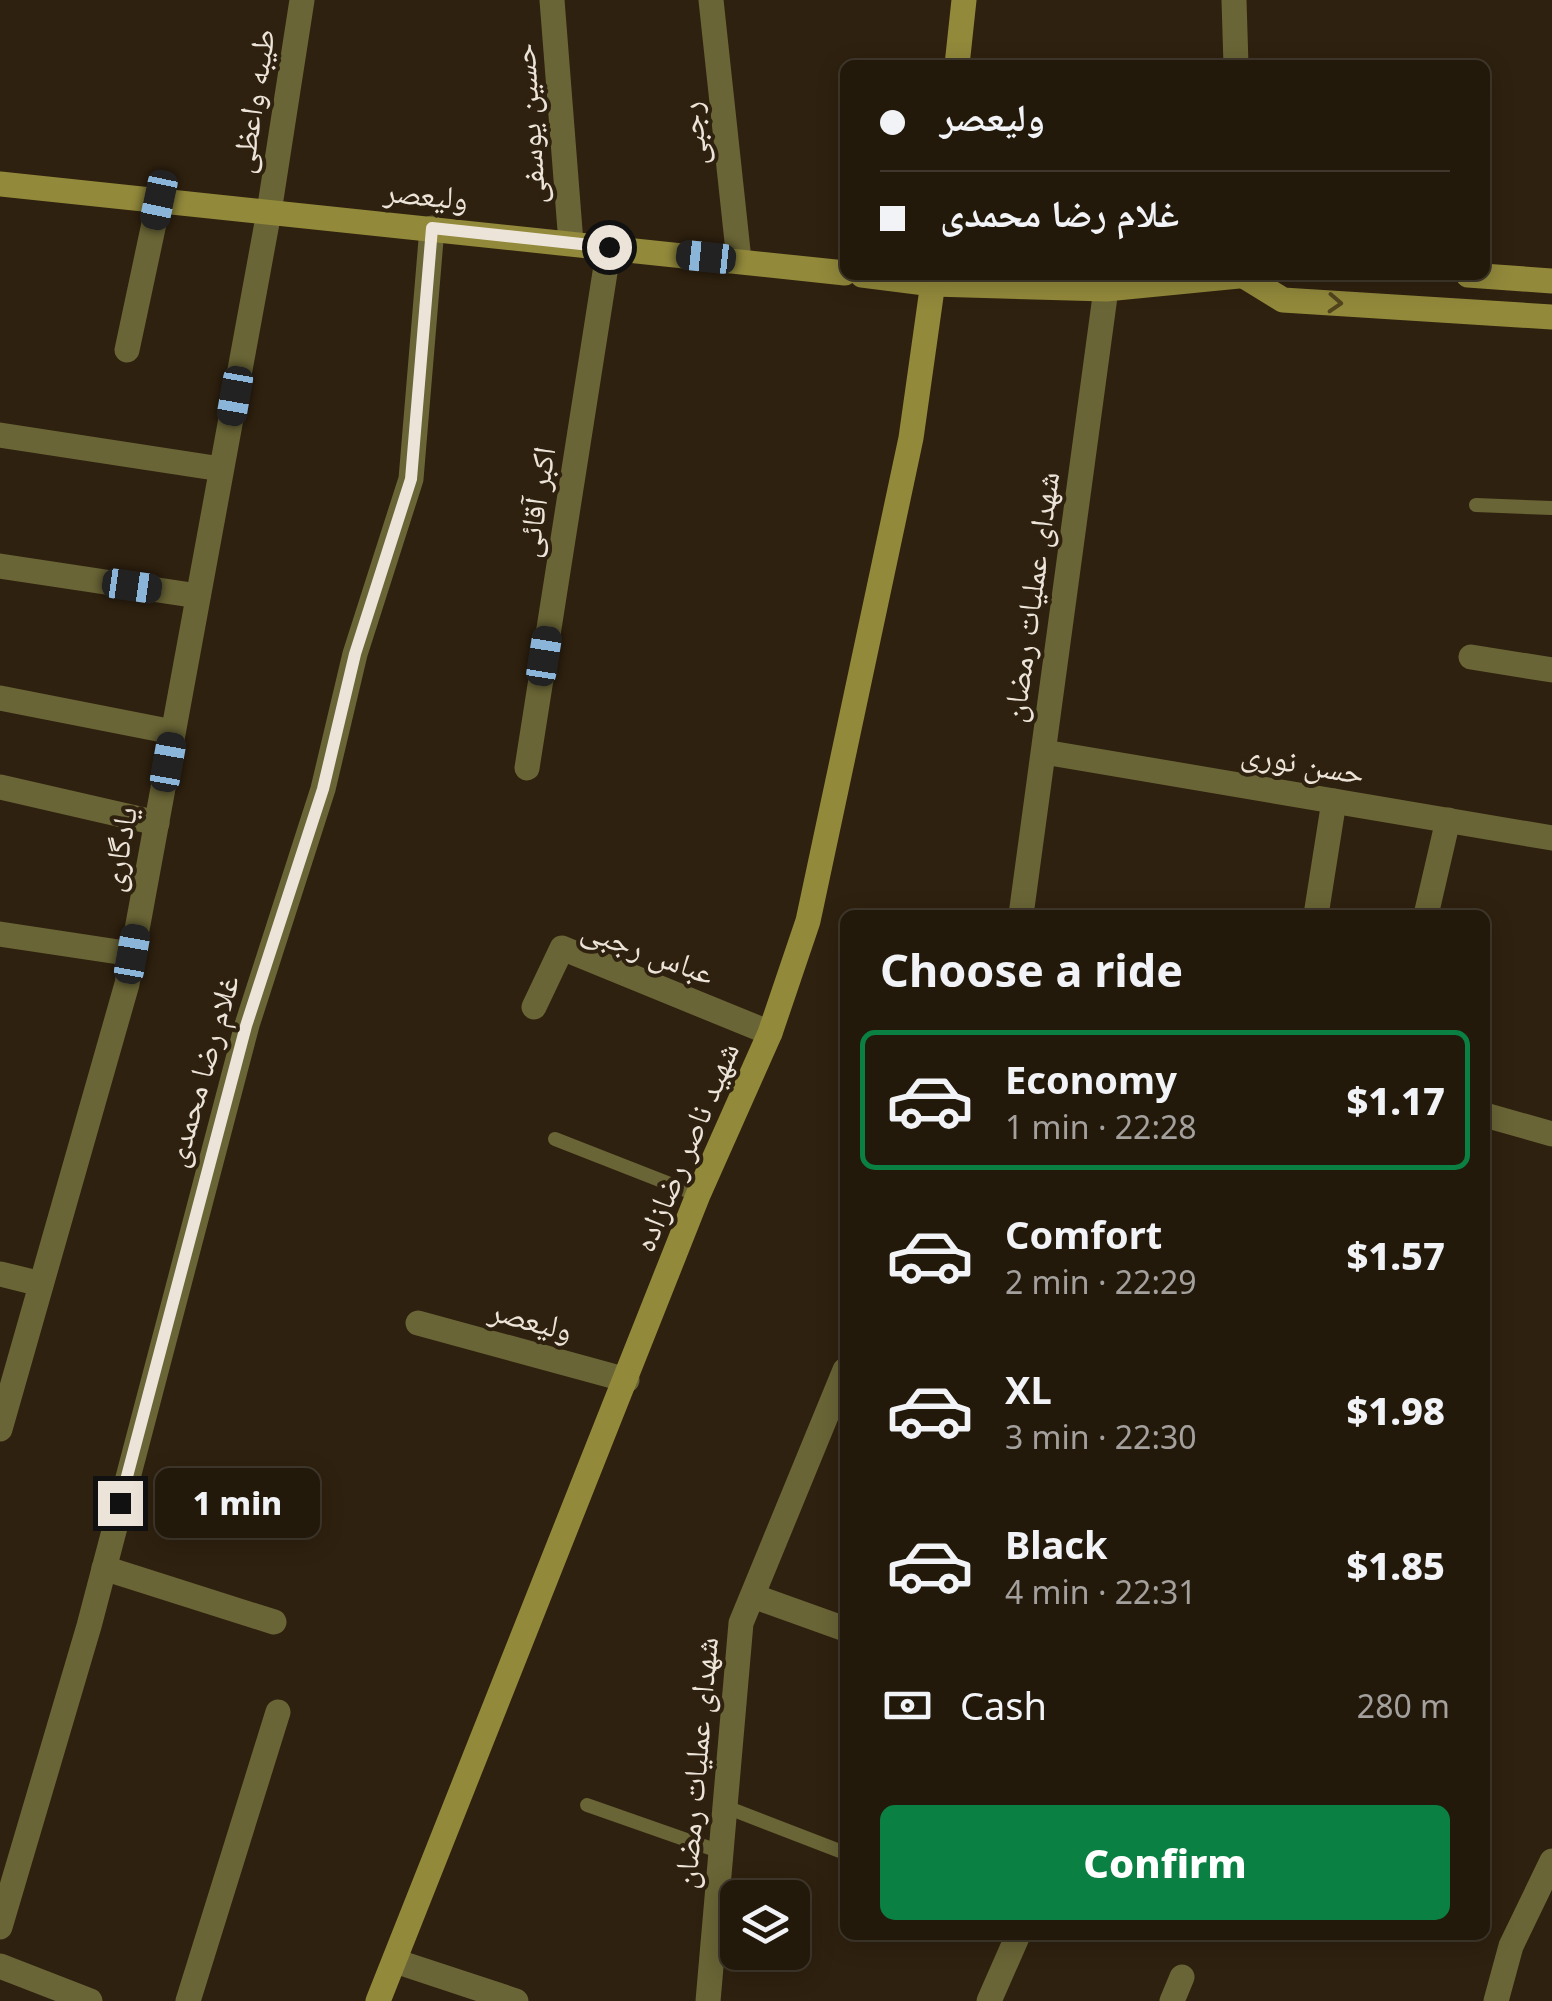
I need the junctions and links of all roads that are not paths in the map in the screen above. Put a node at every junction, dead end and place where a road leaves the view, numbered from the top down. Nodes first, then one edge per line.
1 (302, 0) edge
2 (552, 0) edge
3 (711, 0) edge
4 (964, 0) edge
5 (1234, 0) edge
6 (958, 60) edge
7 (1236, 60) edge
8 (0, 184) edge
9 (159, 200) junction
10 (268, 212) junction
11 (432, 228) junction
12 (570, 243) junction
13 (609, 247) junction
14 (739, 260) junction
15 (840, 272) edge
16 (1490, 277) edge
17 (934, 280) edge
18 (953, 280) edge
19 (1199, 280) edge
20 (1252, 280) edge
21 (1552, 281) edge
22 (1106, 288) junction
23 (1552, 317) edge
24 (127, 350) dead end
25 (0, 436) edge
26 (222, 469) junction
27 (1476, 505) dead end
28 (1552, 508) edge
29 (0, 566) edge
30 (198, 596) junction
31 (1472, 657) dead end
32 (1552, 670) edge
33 (0, 698) edge
34 (173, 732) junction
35 (1044, 752) junction
36 (527, 768) dead end
37 (0, 787) edge
38 (1334, 801) junction
39 (1448, 820) junction
40 (156, 823) junction
41 (1552, 838) edge
42 (1030, 910) edge
43 (1317, 910) edge
44 (1427, 910) edge
45 (0, 934) edge
46 (132, 954) junction
47 (534, 1007) dead end
48 (770, 1033) junction
49 (1490, 1117) edge
50 (1552, 1134) edge
51 (554, 1140) dead end
52 (698, 1195) junction
53 (0, 1274) edge
54 (41, 1284) junction
55 (418, 1323) dead end
56 (627, 1380) junction
57 (840, 1382) edge
58 (0, 1429) edge
59 (104, 1568) junction
60 (752, 1596) junction
61 (274, 1622) dead end
62 (840, 1626) edge
63 (278, 1712) dead end
64 (587, 1805) dead end
65 (726, 1807) junction
66 (840, 1851) edge
67 (721, 1852) junction
68 (1552, 1862) edge
69 (0, 1927) edge
70 (1016, 1940) edge
71 (395, 1961) junction
72 (0, 1966) edge
73 (90, 2001) edge
74 (188, 2001) edge
75 (378, 2001) edge
76 (516, 2001) edge
77 (708, 2001) edge
78 (989, 2001) edge
79 (1496, 2001) edge

1 - 10 street, طیبه واعظی
2 - 12 street, حسین یوسفی
3 - 14 street, رجبی
4 - 6 street
5 - 7 street
8 - 9 street, ولیعصر
9 - 10 street, ولیعصر
9 - 24 street
10 - 11 street, ولیعصر
10 - 26 street, یادگاری
11 - 12 street, ولیعصر
11 - 59 street, غلام رضا محمدی
12 - 13 street, ولیعصر
13 - 14 street, ولیعصر
13 - 36 street, اکبر آقائی
14 - 15 street, ولیعصر
16 - 21 street
17 - 48 street, شهید ناصر رضازاده
18 - 22 street
19 - 22 street
20 -> 23 street
22 - 35 street, شهدای عملیات رمضان
25 - 26 street
26 - 30 street, یادگاری
27 - 28 lane
29 - 30 street
30 - 34 street, یادگاری
31 - 32 street
33 - 34 street
34 - 40 street, یادگاری
35 - 38 street, حسن نوری
35 - 42 street, شهدای عملیات رمضان
37 - 40 street
38 - 39 street, حسن نوری
38 - 43 street
39 - 41 street, حسن نوری
39 - 44 street
40 - 46 street, یادگاری
45 - 46 street
46 - 54 street, یادگاری
47 - 48 street, عباس رجبی
48 - 52 street, شهید ناصر رضازاده
49 - 50 street
51 - 52 lane
52 - 56 street, شهید ناصر رضازاده
53 - 54 street
54 - 58 street, یادگاری
55 - 56 street, ولیعصر
56 - 71 street, شهید ناصر رضازاده
57 - 60 street, شهدای عملیات رمضان
59 - 61 street
59 - 69 street, غلام رضا محمدی
60 - 62 street
60 - 65 street, شهدای عملیات رمضان
63 - 74 street
64 - 67 lane
65 - 66 lane
65 - 67 street, شهدای عملیات رمضان
67 - 77 street, شهدای عملیات رمضان
68 - 79 street
70 - 78 street
71 - 75 street, شهید ناصر رضازاده
71 - 76 street
72 - 73 street

